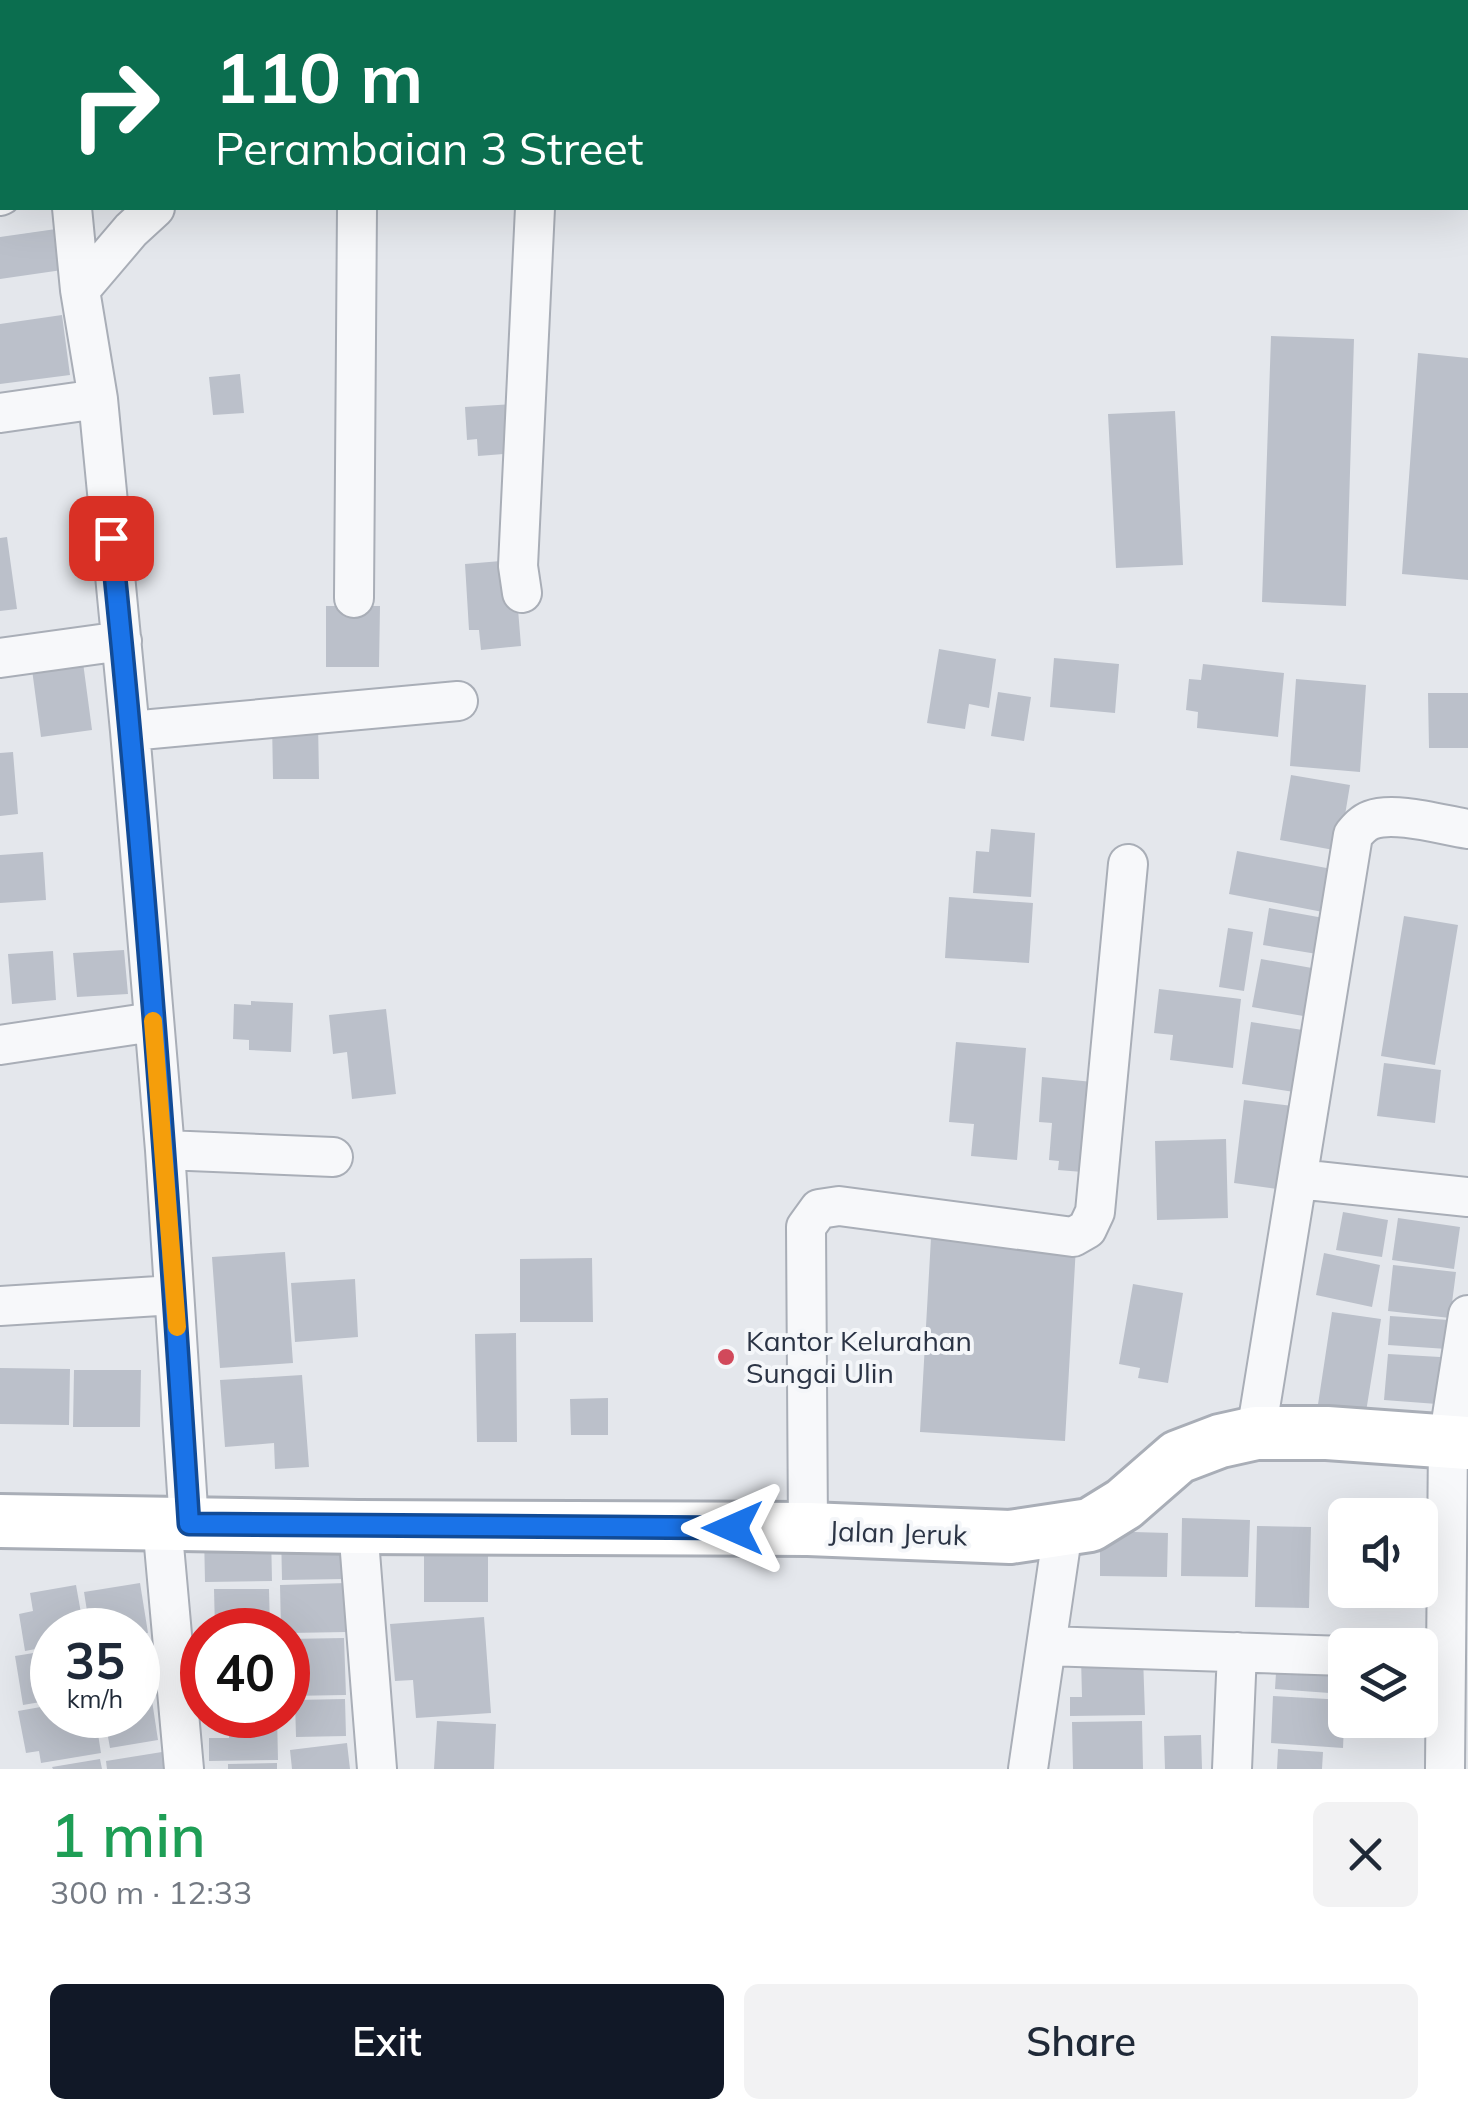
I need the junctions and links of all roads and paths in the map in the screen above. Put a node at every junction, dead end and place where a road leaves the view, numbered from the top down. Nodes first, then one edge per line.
1 (72, 210) edge
2 (153, 210) edge
3 (357, 210) edge
4 (535, 210) edge
5 (80, 290) junction
6 (98, 399) junction
7 (0, 413) edge
8 (522, 592) dead end
9 (354, 598) dead end
10 (122, 641) junction
11 (0, 658) edge
12 (458, 701) dead end
13 (130, 730) junction
14 (1468, 828) edge
15 (1128, 864) dead end
16 (154, 1022) junction
17 (0, 1045) edge
18 (165, 1150) junction
19 (334, 1157) dead end
20 (1298, 1179) junction
21 (1468, 1197) edge
22 (174, 1295) junction
23 (0, 1306) edge
24 (1468, 1316) edge
25 (1256, 1433) junction
26 (1458, 1442) edge
27 (0, 1520) edge
28 (176, 1524) junction
29 (358, 1526) junction
30 (808, 1529) junction
31 (1063, 1530) junction
32 (1438, 1628) edge
33 (1046, 1646) junction
34 (1237, 1652) junction
35 (1328, 1655) edge
36 (1438, 1696) edge
37 (184, 1769) edge
38 (377, 1769) edge
39 (1028, 1769) edge
40 (1232, 1769) edge
41 (1446, 1769) edge

1 - 5 street
2 - 5 street
3 - 9 street
4 - 8 street
5 - 6 street
6 - 7 street
6 - 10 street
10 - 11 street
10 - 13 street
12 - 13 street
13 - 16 street
14 - 20 street
15 - 30 street
16 - 17 street
16 - 18 street
18 - 19 street
18 - 22 street
20 - 21 street
20 - 25 street
22 - 23 street
22 - 28 street
24 - 26 street
25 - 26 street, Jalan Jeruk
25 - 31 street, Jalan Jeruk
26 - 32 street
27 - 28 street, Jalan Jeruk
28 - 29 street, Jalan Jeruk
28 - 37 street
29 - 30 street, Jalan Jeruk
29 - 38 street
30 - 31 street, Jalan Jeruk
31 - 33 street
33 - 34 street
33 - 39 street
34 - 35 street
34 - 40 street
36 - 41 street

